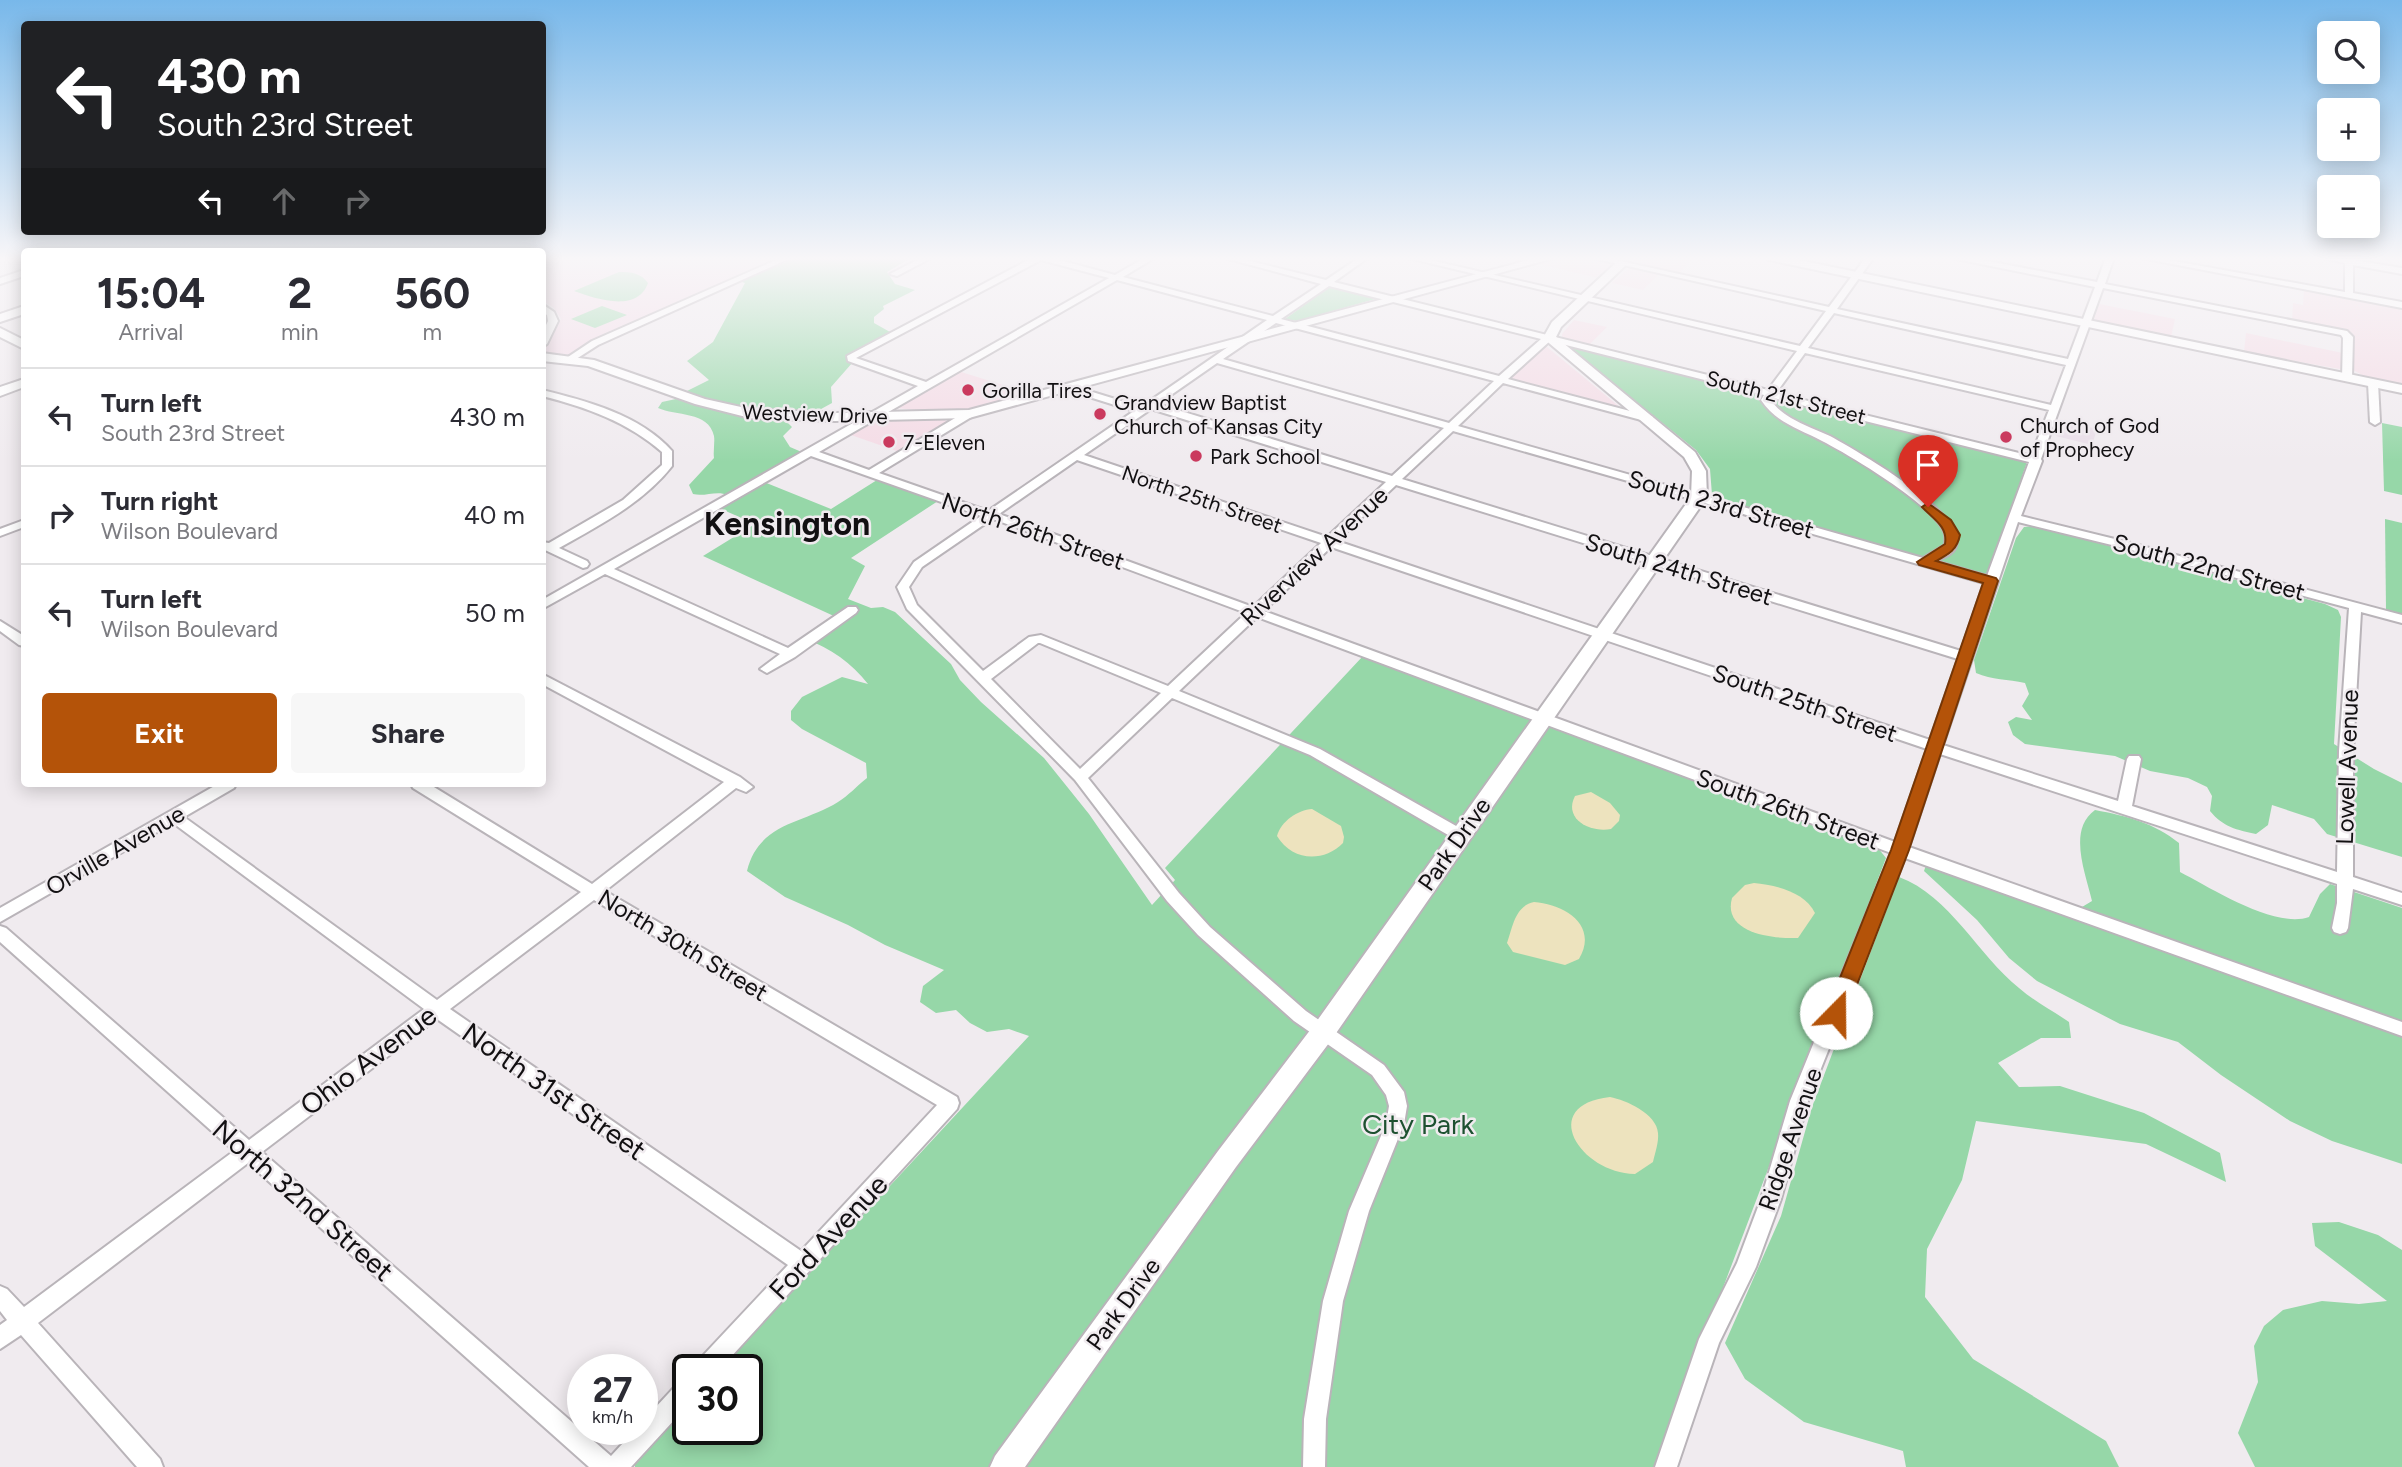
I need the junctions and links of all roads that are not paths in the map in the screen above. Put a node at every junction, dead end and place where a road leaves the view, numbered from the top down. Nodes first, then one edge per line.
1 (635, 325) edge
2 (910, 325) edge
3 (1033, 325) edge
4 (1264, 325) edge
5 (1294, 325) edge
6 (1298, 325) edge
7 (1497, 325) edge
8 (1556, 325) edge
9 (1699, 325) edge
10 (1821, 325) edge
11 (1902, 325) edge
12 (2084, 325) edge
13 (2097, 325) edge
14 (2305, 325) edge
15 (0, 332) edge
16 (1549, 338) junction
17 (1241, 341) junction
18 (21, 342) edge
19 (1804, 350) junction
20 (546, 357) edge
21 (569, 359) junction
22 (1214, 360) junction
23 (2071, 363) junction
24 (2347, 377) junction
25 (1500, 380) junction
26 (2372, 383) junction
27 (21, 384) edge
28 (927, 386) junction
29 (1070, 388) junction
30 (2402, 389) edge
31 (0, 392) edge
32 (1770, 393) junction
33 (546, 394) edge
34 (1145, 407) junction
35 (2056, 409) junction
36 (886, 410) junction
37 (969, 414) junction
38 (872, 417) junction
39 (933, 417) junction
40 (1649, 419) junction
41 (2375, 422) dead end
42 (1451, 427) junction
43 (810, 452) junction
44 (1075, 456) junction
45 (2037, 461) junction
46 (870, 474) junction
47 (1393, 481) junction
48 (1699, 497) junction
49 (992, 515) junction
50 (2015, 518) junction
51 (21, 524) edge
52 (0, 533) edge
53 (1329, 542) junction
54 (546, 546) edge
55 (1654, 561) junction
56 (1924, 562) junction
57 (583, 564) dead end
58 (604, 569) junction
59 (1991, 581) junction
60 (546, 603) edge
61 (2354, 606) junction
62 (852, 610) dead end
63 (1256, 611) junction
64 (2402, 619) edge
65 (0, 625) edge
66 (1603, 634) junction
67 (21, 640) edge
68 (790, 654) junction
69 (1966, 657) junction
70 (767, 669) dead end
71 (983, 678) junction
72 (546, 680) edge
73 (1170, 692) junction
74 (1544, 719) junction
75 (1935, 747) junction
76 (2134, 759) dead end
77 (1080, 777) junction
78 (223, 787) edge
79 (423, 787) edge
80 (2124, 807) junction
81 (173, 816) junction
82 (1460, 835) junction
83 (1900, 850) junction
84 (2343, 881) junction
85 (593, 892) junction
86 (2402, 900) edge
87 (0, 916) edge
88 (2340, 928) dead end
89 (0, 932) edge
90 (436, 1009) junction
91 (2402, 1029) edge
92 (1323, 1032) junction
93 (950, 1103) joint
94 (247, 1152) junction
95 (803, 1264) junction
96 (0, 1296) edge
97 (23, 1321) junction
98 (0, 1338) edge
99 (720, 1354) edge
100 (672, 1406) edge
101 (152, 1467) edge
102 (606, 1467) edge
103 (616, 1467) edge
104 (1006, 1467) edge
105 (1314, 1467) edge
106 (1666, 1467) edge

1 - 21 street
2 - 28 street
3 - 28 street
4 - 17 street
5 - 17 main road, Westview Drive
6 - 25 street
7 - 16 street, South 21st Street
8 - 16 main road
9 - 19 street
10 - 19 street
11 - 23 street
12 - 23 street, Ridge Avenue
13 - 24 main road
14 - 24 street
15 - 18 main road
16 - 25 street, Riverview Avenue
16 - 32 street, South 21st Street
16 - 40 main road
17 - 22 street
17 - 29 main road, Westview Drive
19 - 32 street
19 - 35 street
20 - 21 main road, Westview Drive
21 - 38 main road, Westview Drive
22 - 34 street
22 - 42 street, South 23rd Street
23 - 35 street, Ridge Avenue
24 - 26 main road
25 - 40 street
25 - 42 street, Riverview Avenue
26 - 30 main road
26 - 41 street
27 - 31 main road
28 - 36 street
29 - 34 street, South 24th Street
29 - 37 main road, Westview Drive
32 - 45 street, South 21st Street
32 - 56 street
33 - 54 street
34 - 44 street
34 - 47 street, South 24th Street
35 - 45 street, Ridge Avenue
36 - 38 street
36 - 39 main road
37 - 39 main road, Westview Drive
37 - 46 street
38 - 39 main road, Westview Drive
38 - 43 street
40 - 48 main road
42 - 47 street, Riverview Avenue
42 - 48 street, South 23rd Street
43 - 46 street, North 26th Street
43 - 58 street
44 - 49 street
44 - 53 street, North 25th Street
45 - 50 street, Ridge Avenue
46 - 49 street, North 26th Street
47 - 53 street, Riverview Avenue
47 - 55 street, South 24th Street
48 - 55 main road, Park Drive
48 - 56 street, South 23rd Street
49 - 63 street, North 26th Street
49 - 71 street
50 - 59 street, Ridge Avenue
50 - 61 street, South 22nd Street
51 - 52 street
53 - 63 street, Riverview Avenue
53 - 66 street, South 25th Street
54 - 57 street
55 - 66 main road, Park Drive
55 - 69 street, South 24th Street
56 - 59 street, South 23rd Street
58 - 60 street
58 - 68 street
59 - 69 street, Ridge Avenue
61 - 64 street, South 22nd Street
61 - 84 street, Lowell Avenue
62 - 68 street
63 - 73 street, Riverview Avenue
63 - 74 street, South 26th Street
65 - 67 street
66 - 74 main road, Park Drive
66 - 75 street, South 25th Street
68 - 70 street
69 - 75 street, Ridge Avenue
71 - 73 street
71 - 77 street
72 - 85 street, Ohio Avenue
73 - 77 street, Riverview Avenue
73 - 82 street
74 - 82 main road, Park Drive
74 - 83 street, South 26th Street
75 - 80 street, South 25th Street
75 - 83 street, Ridge Avenue
76 - 80 street
77 - 92 street
78 - 81 street, Orville Avenue
79 - 85 street, North 30th Street
80 - 84 street, South 25th Street
81 - 87 street, Orville Avenue
81 - 90 street, North 31st Street
82 - 92 main road, Park Drive
83 - 91 street, South 26th Street
83 - 106 street, Ridge Avenue
84 - 86 street, South 25th Street
84 - 88 street, Lowell Avenue
85 - 90 street, Ohio Avenue
85 - 93 street, North 30th Street
89 - 94 street, North 32nd Street
90 - 94 street, Ohio Avenue
90 - 95 street, North 31st Street
92 - 104 main road, Park Drive
92 - 105 street
93 - 95 street, Ford Avenue
94 - 97 street, Ohio Avenue
94 - 102 street, North 32nd Street
95 - 99 street, Ford Avenue
96 - 97 street
97 - 98 street, Ohio Avenue
97 - 101 street
100 - 103 street

